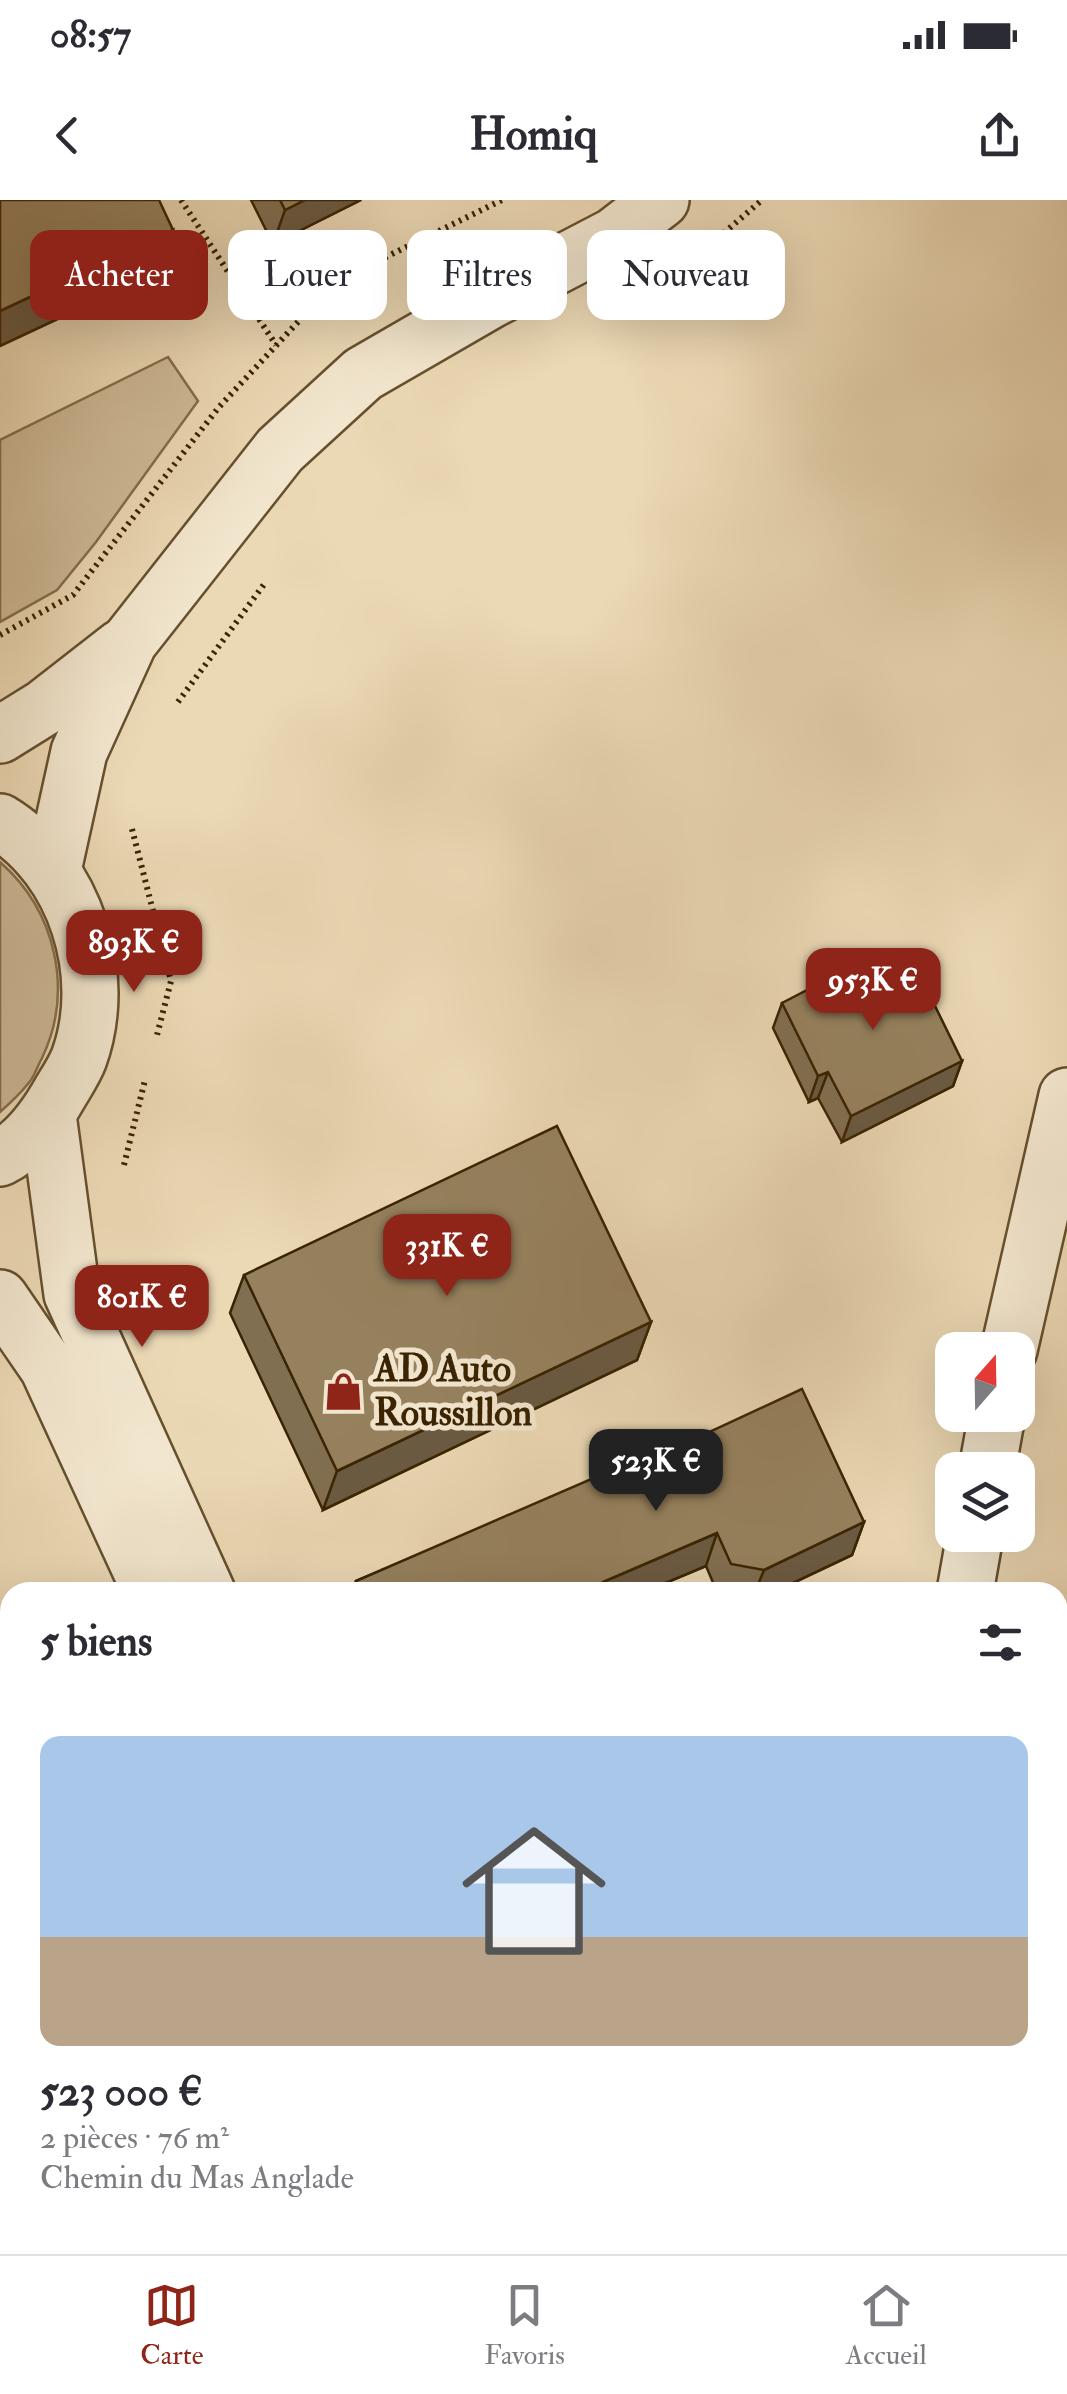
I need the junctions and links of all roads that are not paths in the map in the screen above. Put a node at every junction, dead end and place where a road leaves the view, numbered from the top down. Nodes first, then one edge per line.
1 (661, 200) edge
2 (129, 642) junction
3 (0, 734) edge
4 (0, 822) edge
5 (53, 870) junction
6 (1067, 1096) edge
7 (48, 1116) junction
8 (0, 1158) edge
9 (1060, 1163) edge
10 (0, 1298) edge
11 (1013, 1332) edge
12 (973, 1552) edge
13 (146, 1582) edge
14 (202, 1582) edge
15 (967, 1582) edge

1 - 2 street
2 - 3 street
2 - 5 street
4 - 5 street
5 - 7 street
6 - 9 street
7 - 8 street
7 - 14 street
9 - 11 street
10 - 13 street
12 - 15 street

